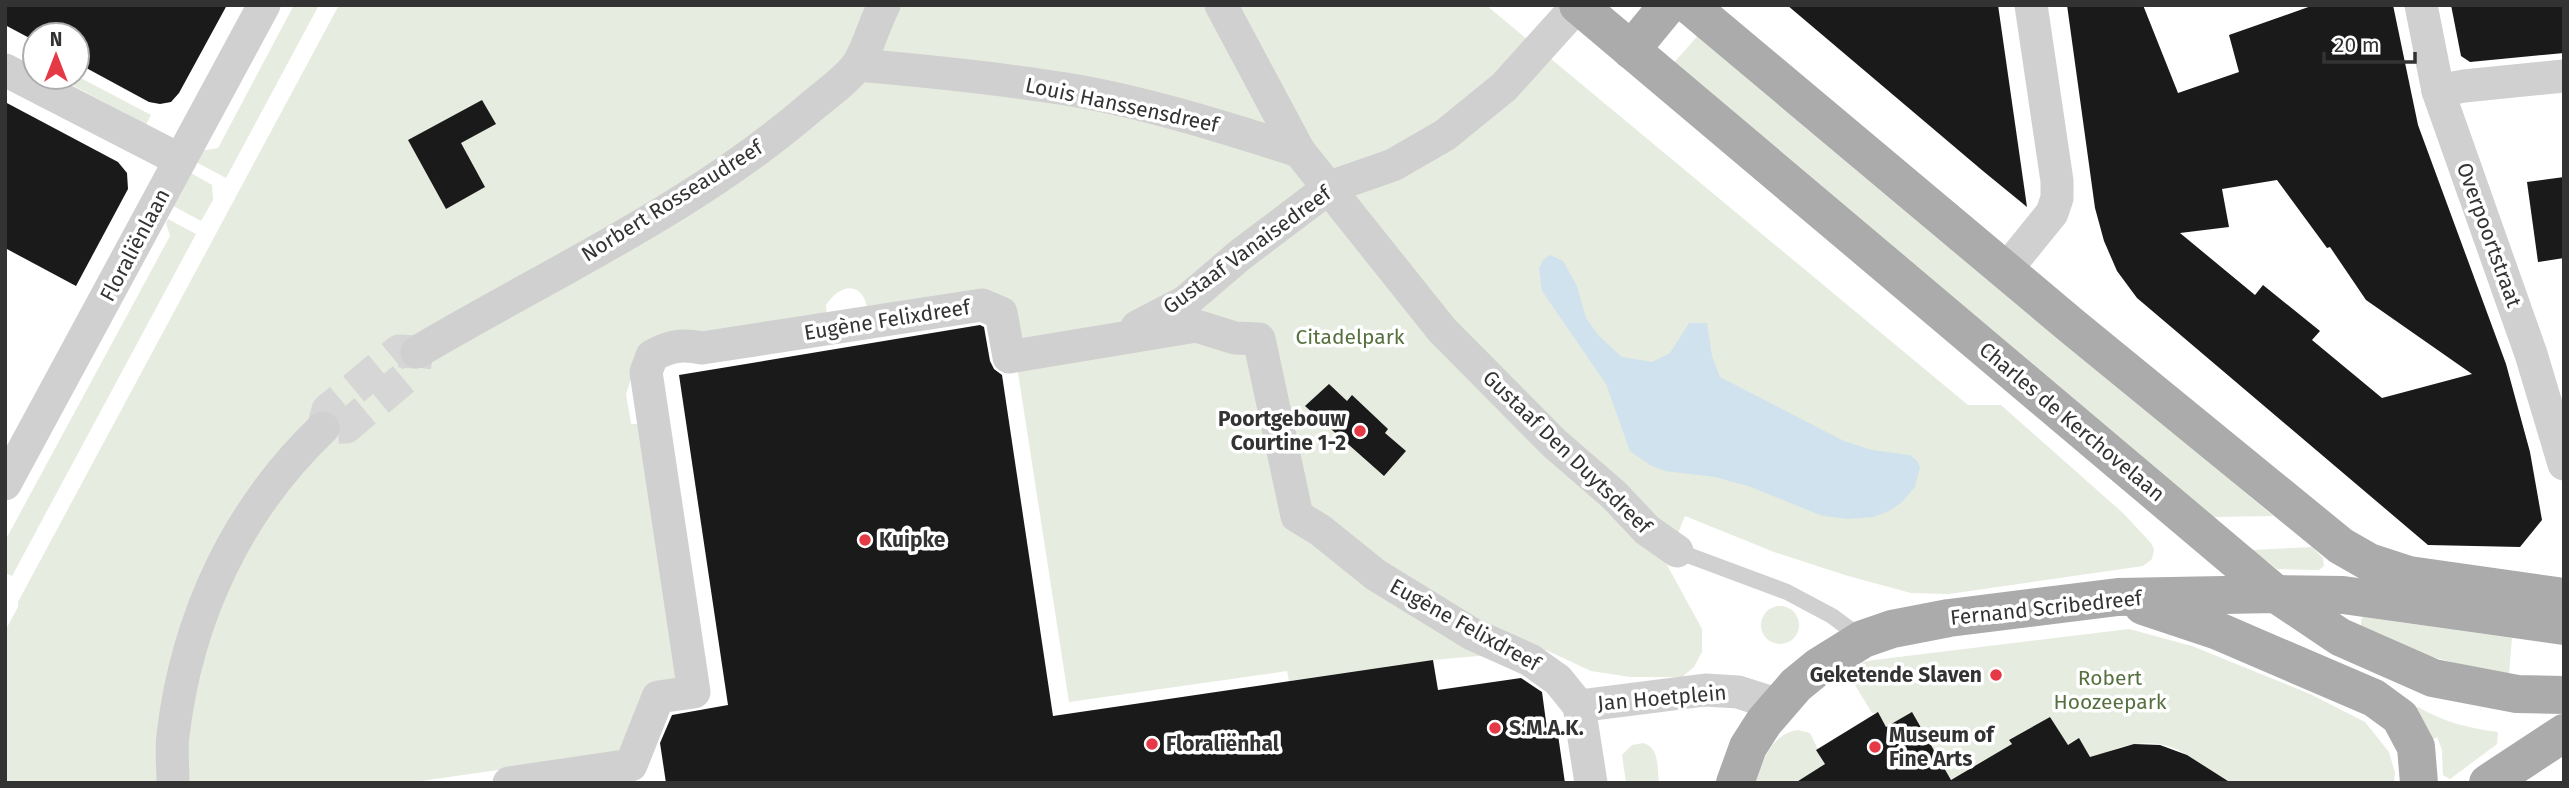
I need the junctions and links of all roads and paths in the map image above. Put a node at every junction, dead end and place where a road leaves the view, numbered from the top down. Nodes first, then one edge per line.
1 (264, 5) edge
2 (884, 5) edge
3 (1221, 5) edge
4 (1578, 5) edge
5 (1668, 5) edge
6 (1689, 5) edge
7 (2031, 5) edge
8 (2421, 5) edge
9 (1631, 50) junction
10 (858, 65) junction
11 (5, 70) edge
12 (2564, 76) edge
13 (2438, 91) junction
14 (1299, 152) junction
15 (180, 160) junction
16 (1329, 187) junction
17 (2005, 271) junction
18 (1110, 341) junction
19 (417, 352) tunnel mouth
20 (323, 428) dead end
21 (2564, 464) edge
22 (5, 484) edge
23 (1677, 551) joint
24 (2276, 594) junction
25 (2118, 597) junction
26 (2564, 597) edge
27 (2564, 626) edge
28 (1863, 639) junction
29 (2564, 695) edge
30 (1779, 705) junction
31 (1579, 706) junction
32 (2564, 733) edge
33 (173, 783) edge
34 (509, 783) edge
35 (1591, 783) edge
36 (1735, 783) edge
37 (2419, 783) edge
38 (2487, 783) edge

1 - 15 street, Floraliënlaan
2 - 10 street, Norbert Rosseaudreef
3 - 14 street, Gustaaf Den Duytsdreef
4 - 9 main road, Charles de Kerchovelaan
4 - 16 street, Gustaaf Vanaisedreef
5 - 9 main road
6 - 17 main road
7 - 17 street
8 - 13 street, Overpoortstraat
9 - 24 main road, Charles de Kerchovelaan
10 - 14 street, Louis Hanssensdreef
10 - 19 street, Norbert Rosseaudreef
11 - 15 street
12 - 13 street
13 - 21 street, Overpoortstraat
14 - 16 street, Gustaaf Den Duytsdreef
15 - 22 street, Floraliënlaan
16 - 18 street, Gustaaf Vanaisedreef
16 - 23 street, Gustaaf Den Duytsdreef
17 - 26 main road
18 - 31 street, Eugène Felixdreef
18 - 34 street, Eugène Felixdreef
20 - 33 street
23 - 28 lane, Gustaaf Den Duytsdreef
24 - 25 main road, Fernand Scribedreef
24 - 27 main road, Fernand Scribedreef
24 - 29 main road, Charles de Kerchovelaan
25 - 28 main road, Fernand Scribedreef
25 - 37 main road
28 - 30 main road, Fernand Scribedreef
30 - 31 street, Jan Hoetplein
30 - 36 main road, Fernand Scribedreef
31 - 35 street, Jan Hoetplein
32 - 38 main road

